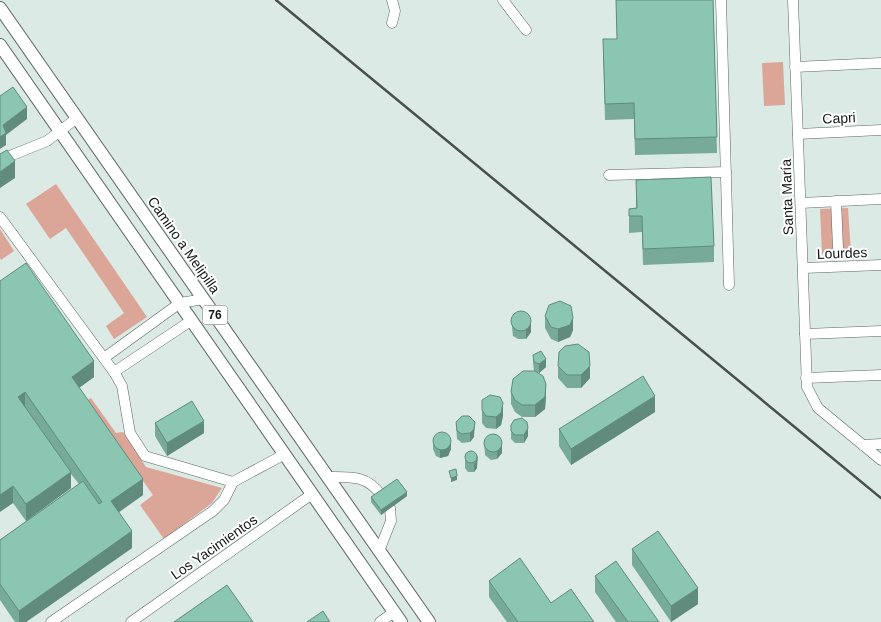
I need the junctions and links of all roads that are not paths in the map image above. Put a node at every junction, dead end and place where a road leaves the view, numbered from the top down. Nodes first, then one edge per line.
1 (392, 0) edge
2 (503, 0) edge
3 (720, 0) edge
4 (793, 0) edge
5 (0, 8) edge
6 (392, 23) dead end
7 (526, 30) dead end
8 (0, 45) edge
9 (881, 63) edge
10 (795, 67) junction
11 (77, 118) junction
12 (881, 130) edge
13 (61, 131) junction
14 (798, 134) junction
15 (0, 160) edge
16 (726, 172) junction
17 (609, 175) dead end
18 (881, 199) edge
19 (836, 201) junction
20 (801, 203) junction
21 (0, 218) edge
22 (838, 248) dead end
23 (881, 265) edge
24 (804, 268) junction
25 (729, 285) dead end
26 (204, 299) junction
27 (180, 303) junction
28 (192, 320) junction
29 (881, 331) edge
30 (805, 334) junction
31 (104, 358) junction
32 (114, 372) junction
33 (881, 375) edge
34 (806, 378) junction
35 (881, 444) edge
36 (863, 445) junction
37 (285, 454) junction
38 (881, 460) edge
39 (328, 477) junction
40 (233, 482) junction
41 (312, 494) junction
42 (381, 495) edge
43 (390, 508) edge
44 (379, 551) junction
45 (398, 617) edge
46 (51, 622) edge
47 (131, 622) edge
48 (380, 622) edge
49 (429, 622) edge

1 - 6 street
2 - 7 street
3 - 16 street
4 - 10 street, Santa María
5 - 11 main road, Camino a Melipilla / 76
8 - 13 main road, 76
9 - 10 street
10 - 14 street, Santa María
11 - 13 street
11 - 26 main road, Camino a Melipilla / 76
12 - 14 street, Capri
13 - 15 street
13 - 27 main road, 76
14 - 20 street, Santa María
16 - 17 street
16 - 25 street
18 - 19 street
19 - 20 street
19 - 22 street
20 - 24 street, Santa María
21 - 31 street
23 - 24 street, Lourdes
24 - 30 street, Santa María
26 - 27 street
26 - 39 main road, Camino a Melipilla / 76
27 - 28 main road, 76
27 - 31 street
28 - 32 street
28 - 37 main road, 76
29 - 30 street
30 - 34 street, Santa María
31 - 32 street
32 - 40 street
33 - 34 street
34 - 36 street, Santa María
35 - 36 street
36 - 38 street
37 - 40 street
37 - 41 main road, 76
39 - 42 street
39 - 44 main road, Camino a Melipilla / 76
40 - 46 street
41 - 45 main road, 76
41 - 47 street, Los Yacimientos
43 - 44 street
44 - 49 main road, Camino a Melipilla / 76
45 - 48 street

